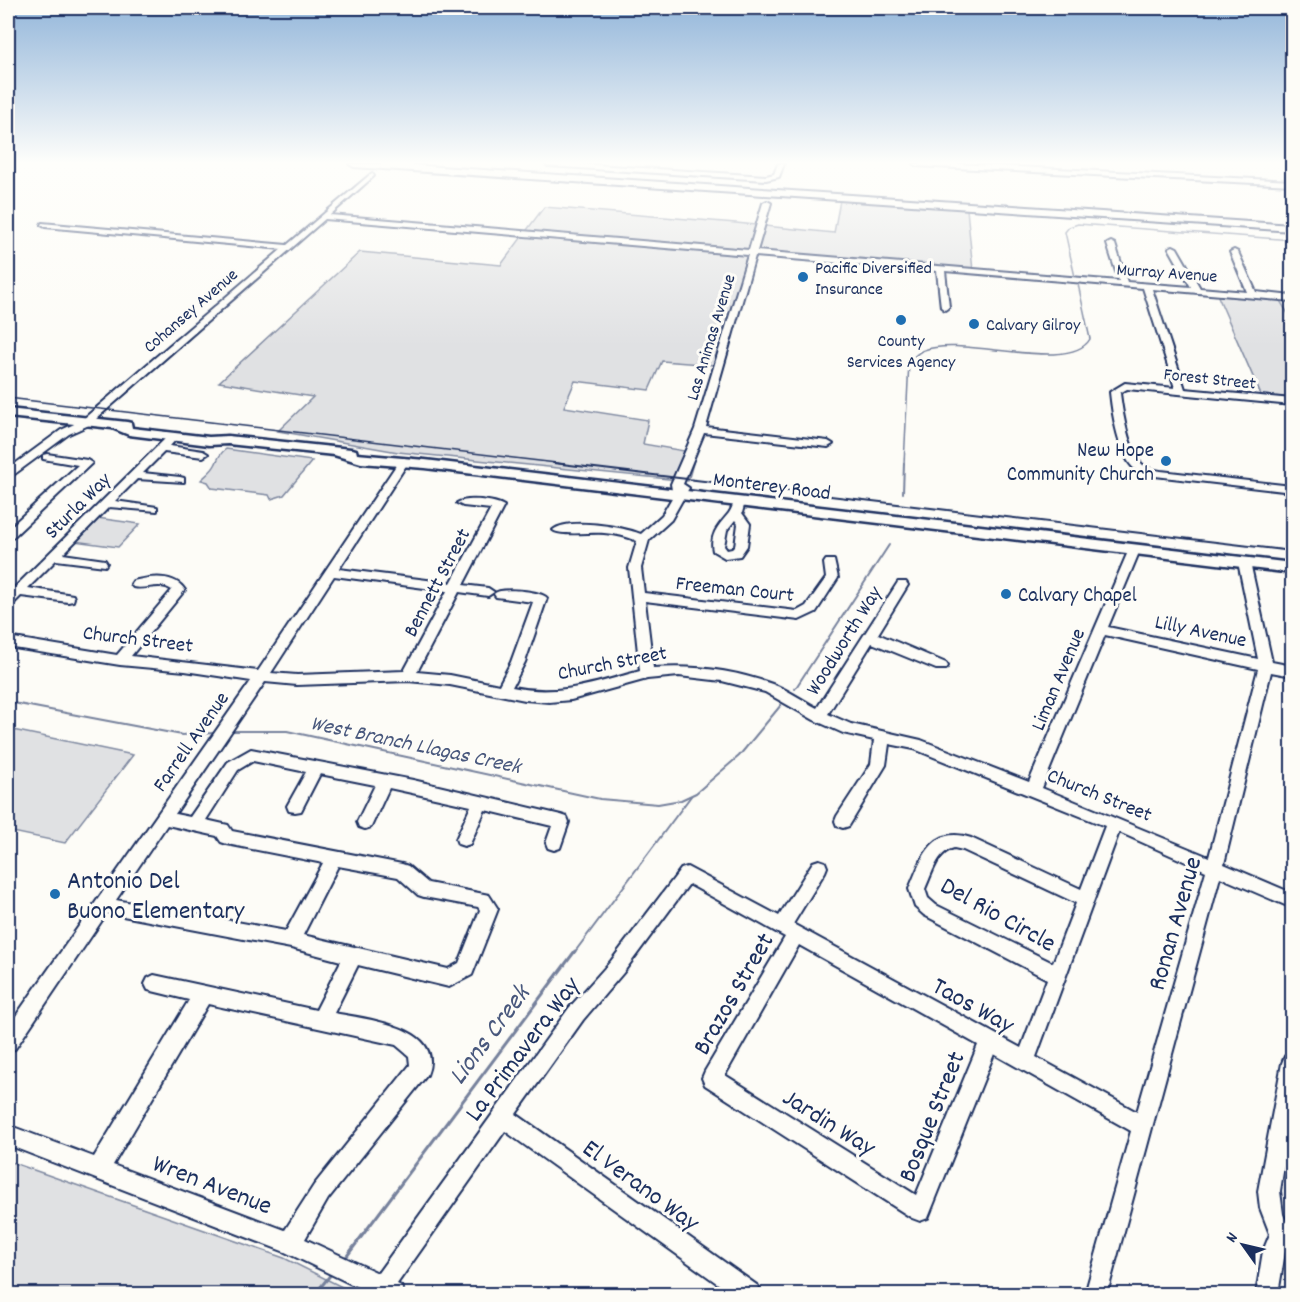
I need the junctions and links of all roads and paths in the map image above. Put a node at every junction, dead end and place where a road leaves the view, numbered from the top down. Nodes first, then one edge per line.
1 (45, 225) dead end
2 (313, 225) edge
3 (412, 225) edge
4 (761, 225) edge
5 (1247, 225) edge
6 (1293, 229) edge
7 (1111, 244) dead end
8 (287, 247) junction
9 (1173, 248) dead end
10 (1234, 252) dead end
11 (753, 254) junction
12 (942, 270) junction
13 (1124, 285) junction
14 (1147, 287) junction
15 (1197, 290) junction
16 (1252, 294) junction
17 (1293, 298) edge
18 (945, 308) dead end
19 (1181, 392) junction
20 (1293, 402) edge
21 (8, 413) edge
22 (84, 423) junction
23 (117, 426) junction
24 (700, 429) junction
25 (174, 436) junction
26 (228, 440) junction
27 (828, 444) dead end
28 (162, 448) junction
29 (204, 454) dead end
30 (47, 457) junction
31 (404, 462) junction
32 (8, 474) edge
33 (135, 475) junction
34 (180, 480) dead end
35 (8, 483) edge
36 (1293, 489) edge
37 (677, 494) junction
38 (107, 503) junction
39 (463, 503) dead end
40 (153, 509) dead end
41 (559, 530) dead end
42 (8, 535) edge
43 (644, 539) junction
44 (1134, 550) junction
45 (53, 556) junction
46 (1244, 562) junction
47 (101, 563) dead end
48 (830, 563) dead end
49 (1293, 568) edge
50 (333, 572) junction
51 (137, 584) dead end
52 (902, 585) dead end
53 (456, 588) junction
54 (18, 591) junction
55 (637, 596) junction
56 (68, 598) dead end
57 (8, 601) edge
58 (1101, 630) junction
59 (869, 636) junction
60 (8, 642) edge
61 (120, 660) junction
62 (941, 666) dead end
63 (1266, 666) junction
64 (1293, 671) edge
65 (646, 674) junction
66 (408, 676) junction
67 (261, 677) junction
68 (503, 690) junction
69 (812, 712) junction
70 (882, 738) junction
71 (316, 768) junction
72 (384, 781) junction
73 (1033, 791) junction
74 (481, 802) junction
75 (295, 806) dead end
76 (164, 818) junction
77 (843, 821) dead end
78 (365, 822) dead end
79 (195, 823) junction
80 (1114, 823) junction
81 (464, 839) dead end
82 (554, 843) dead end
83 (333, 859) junction
84 (819, 867) dead end
85 (1215, 867) junction
86 (687, 874) joint
87 (1086, 900) junction
88 (1293, 901) edge
89 (104, 905) junction
90 (789, 931) junction
91 (291, 940) junction
92 (353, 956) junction
93 (1058, 975) junction
94 (154, 984) dead end
95 (203, 994) junction
96 (320, 1021) junction
97 (8, 1042) edge
98 (989, 1042) junction
99 (1025, 1062) junction
100 (1293, 1064) edge
101 (712, 1078) joint
102 (502, 1118) junction
103 (1142, 1126) junction
104 (8, 1135) edge
105 (98, 1170) junction
106 (920, 1210) joint
107 (1287, 1237) edge
108 (290, 1243) junction
109 (387, 1291) edge
110 (750, 1294) edge
111 (1096, 1294) edge
112 (1267, 1294) edge

1 - 8 street
2 - 8 street, Cohansey Avenue
3 - 11 street, Murray Avenue
4 - 11 street, Las Animas Avenue
5 - 6 highway
7 - 13 street
8 - 22 street, Cohansey Avenue
9 - 15 street
10 - 16 street
11 - 12 street, Murray Avenue
11 - 24 street, Las Animas Avenue
12 - 13 street, Murray Avenue
12 - 18 street
13 - 14 street, Murray Avenue
14 - 15 street, Murray Avenue
14 - 19 street
15 - 16 street, Murray Avenue
16 - 17 street, Murray Avenue
19 - 20 street, Forest Street
19 - 36 street, Forest Street
21 - 22 main road, Monterey Road
22 - 23 main road, Monterey Road
22 - 30 street, Cohansey Avenue
22 - 32 street, Cohansey Avenue
23 - 25 main road, Monterey Road
23 - 26 main road, Monterey Road
24 - 27 street
24 - 37 street, Las Animas Avenue
25 - 26 main road, Monterey Road
25 - 28 street, Sturla Way
26 - 31 main road, Monterey Road
28 - 29 street
28 - 33 street, Sturla Way
30 - 35 street, Cohansey Avenue
30 - 42 street
31 - 37 main road, Monterey Road
31 - 50 street, Farrell Avenue
33 - 34 street
33 - 38 street, Sturla Way
37 - 43 street, Las Animas Avenue
37 - 44 main road, Monterey Road
38 - 40 street
38 - 45 street, Sturla Way
39 - 53 street, Bennett Street
41 - 43 street
43 - 55 street
44 - 46 main road, Monterey Road
44 - 58 street, Liman Avenue
45 - 47 street
45 - 54 street, Sturla Way
46 - 49 main road, Monterey Road
46 - 63 street, Ronan Avenue
48 - 55 street, Freeman Court
50 - 53 street
50 - 67 street, Farrell Avenue
51 - 61 street
52 - 59 street, Woodworth Way
53 - 66 street, Bennett Street
53 - 68 street
54 - 56 street
54 - 57 street, Sturla Way
55 - 65 street
58 - 63 street, Lilly Avenue
58 - 73 street, Liman Avenue
59 - 62 street
59 - 69 street, Woodworth Way
60 - 61 street, Church Street
61 - 67 street, Church Street
63 - 64 street, Lilly Avenue
63 - 85 street, Ronan Avenue
65 - 68 street, Church Street
65 - 69 street, Church Street
66 - 67 street, Church Street
66 - 68 street, Church Street
67 - 76 street, Farrell Avenue
69 - 70 street, Church Street
70 - 73 street, Church Street
70 - 77 street
71 - 72 street
71 - 75 street
71 - 79 street
72 - 74 street
72 - 78 street
73 - 80 street, Church Street
74 - 81 street
74 - 82 street
76 - 79 street
76 - 89 street, Farrell Avenue
79 - 83 street
80 - 85 street, Church Street
80 - 87 street
83 - 91 street
83 - 92 street
84 - 90 street
85 - 88 street, Church Street
85 - 103 street, Ronan Avenue
86 - 90 street, Taos Way
86 - 102 street, La Primavera Way
87 - 93 street
87 - 93 street, Del Rio Circle
89 - 91 street
89 - 97 street, Farrell Avenue
90 - 98 street, Taos Way
90 - 101 street, Brazos Street
91 - 92 street
92 - 96 street
93 - 99 street
94 - 95 street
95 - 96 street
95 - 105 street
96 - 108 street
98 - 99 street, Taos Way
98 - 106 street, Bosque Street
99 - 103 street, Taos Way
100 - 107 street
101 - 106 street, Jardin Way
102 - 109 street, La Primavera Way
102 - 110 street, El Verano Way
103 - 111 street, Ronan Avenue
104 - 105 street, Wren Avenue
105 - 108 street, Wren Avenue
107 - 112 street
108 - 109 street, Wren Avenue

